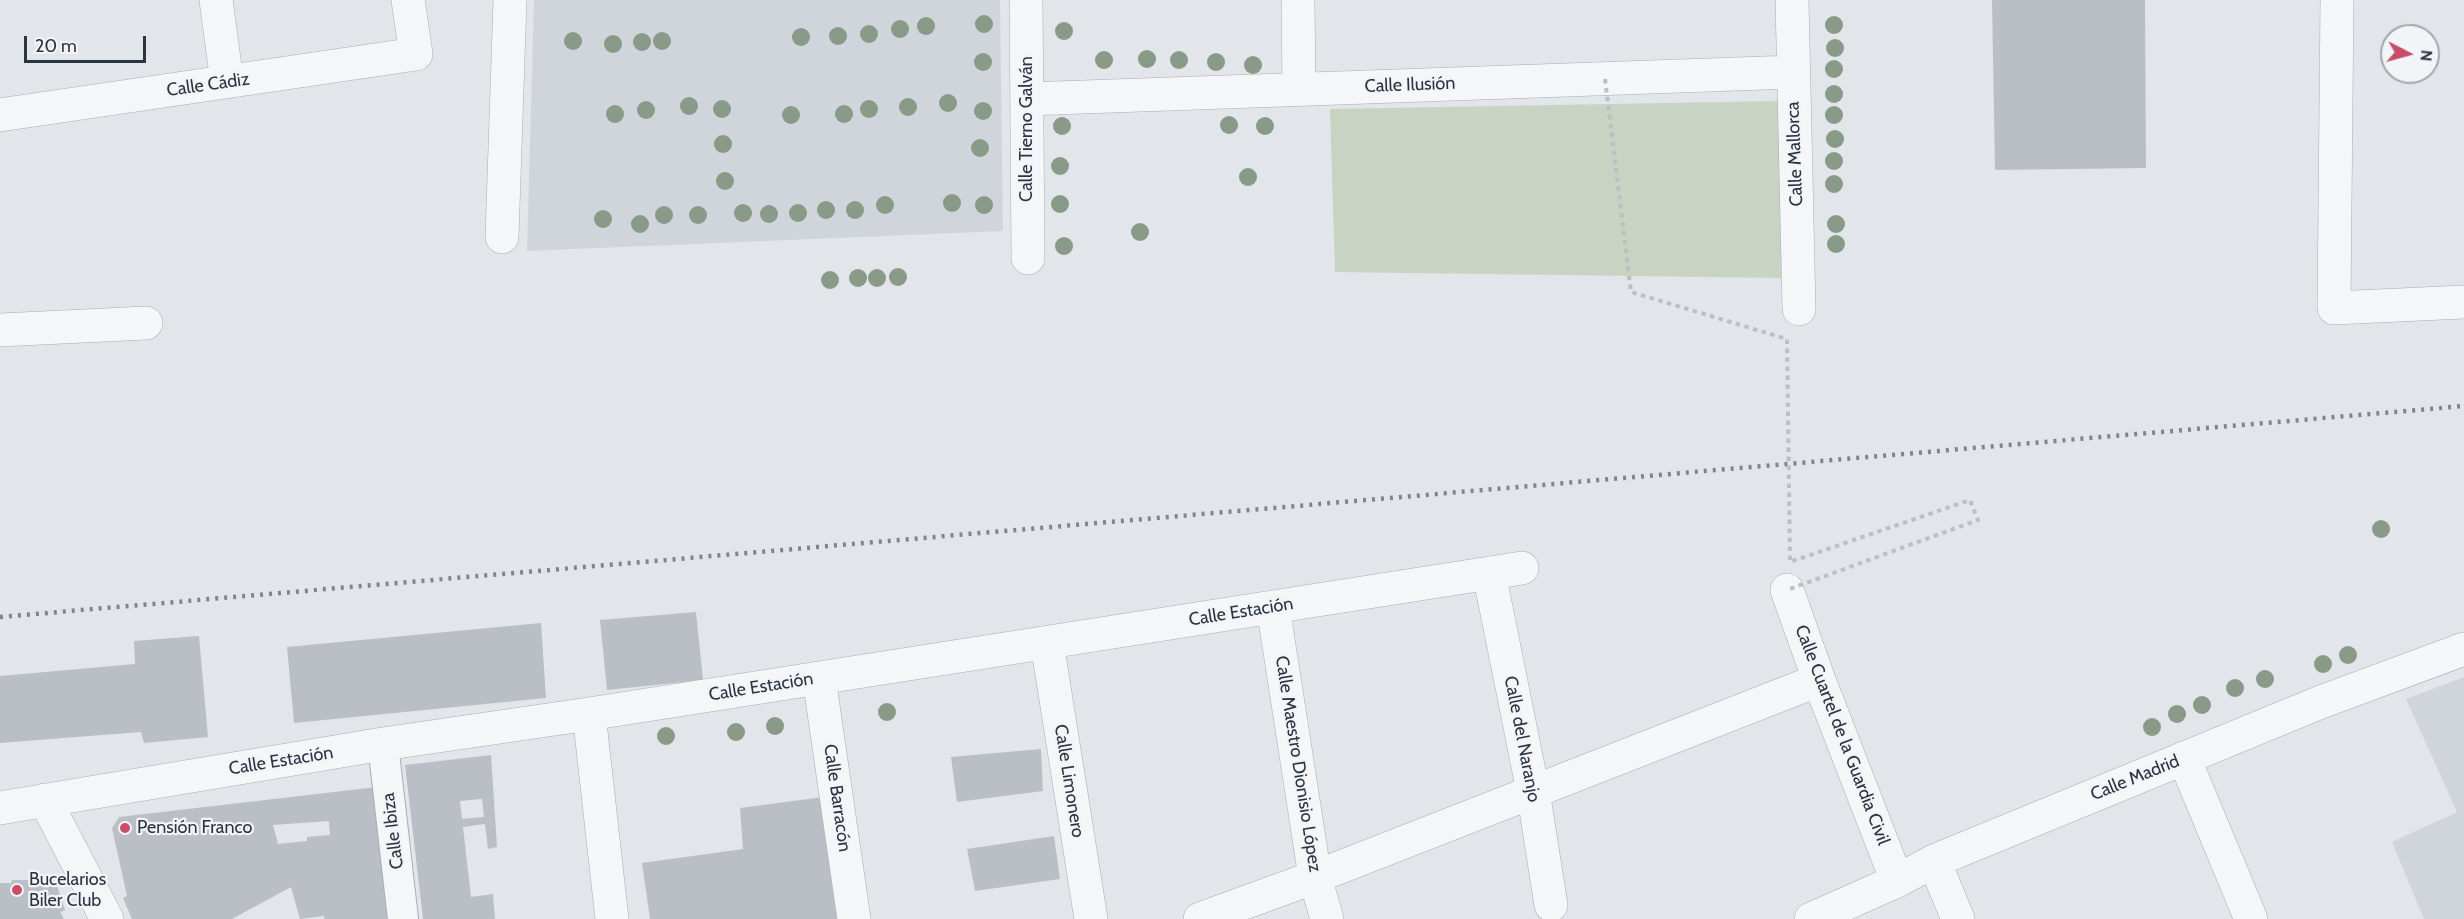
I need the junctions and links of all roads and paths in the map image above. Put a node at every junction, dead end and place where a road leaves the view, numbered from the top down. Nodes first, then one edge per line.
1 (216, 0) edge
2 (408, 0) edge
3 (510, 0) edge
4 (1026, 0) edge
5 (1298, 0) edge
6 (1791, 0) edge
7 (2337, 0) edge
8 (1793, 72) junction
9 (1605, 79) junction
10 (226, 82) junction
11 (1299, 89) junction
12 (1027, 99) junction
13 (0, 116) edge
14 (502, 237) dead end
15 (1028, 258) dead end
16 (2464, 302) edge
17 (1799, 309) dead end
18 (146, 323) dead end
19 (0, 330) edge
20 (1522, 568) dead end
21 (1489, 573) junction
22 (1787, 590) joint
23 (1273, 608) junction
24 (1047, 643) junction
25 (2464, 649) edge
26 (819, 678) junction
27 (1819, 680) junction
28 (589, 714) junction
29 (383, 744) junction
30 (2184, 758) junction
31 (1533, 791) junction
32 (45, 800) junction
33 (0, 808) edge
34 (1934, 861) junction
35 (1315, 877) junction
36 (1897, 880) junction
37 (1551, 905) dead end
38 (107, 919) edge
39 (403, 919) edge
40 (612, 919) edge
41 (854, 919) edge
42 (1091, 919) edge
43 (1200, 919) edge
44 (1327, 919) edge
45 (1811, 919) edge
46 (1958, 919) edge
47 (2251, 919) edge

1 - 10 street
2 - 10 street, Calle Cádiz
3 - 14 street
4 - 12 street, Calle Tierno Galván
5 - 11 street
6 - 8 street, Calle Mallorca
7 - 16 street
8 - 9 street, Calle Ilusión
8 - 17 street, Calle Mallorca
9 - 11 street, Calle Ilusión
9 - 22 path, bridge
10 - 13 street, Calle Cádiz
11 - 12 street, Calle Ilusión
12 - 15 street, Calle Tierno Galván
18 - 19 street
20 - 21 street, Calle Estación
21 - 23 street, Calle Estación
21 - 31 street, Calle del Naranjo
22 - 27 street, Calle Cuartel de la Guardia Civil
23 - 24 street, Calle Estación
23 - 35 street, Calle Maestro Dionisio López
24 - 26 street, Calle Estación
24 - 42 street, Calle Limonero
25 - 30 street, Calle Madrid
26 - 28 street, Calle Estación
26 - 41 street, Calle Barracón
27 - 31 street
27 - 36 street, Calle Cuartel de la Guardia Civil
28 - 29 street, Calle Estación
28 - 40 street
29 - 32 street, Calle Estación
29 - 39 street, Calle Ibiza
30 - 34 street, Calle Madrid
30 - 47 street
31 - 35 street
31 - 37 street, Calle del Naranjo
32 - 33 street, Calle Estación
32 - 38 street
34 - 36 street, Calle Madrid
34 - 46 street
35 - 43 street
35 - 44 street, Calle Maestro Dionisio López
36 - 45 street, Calle Madrid

